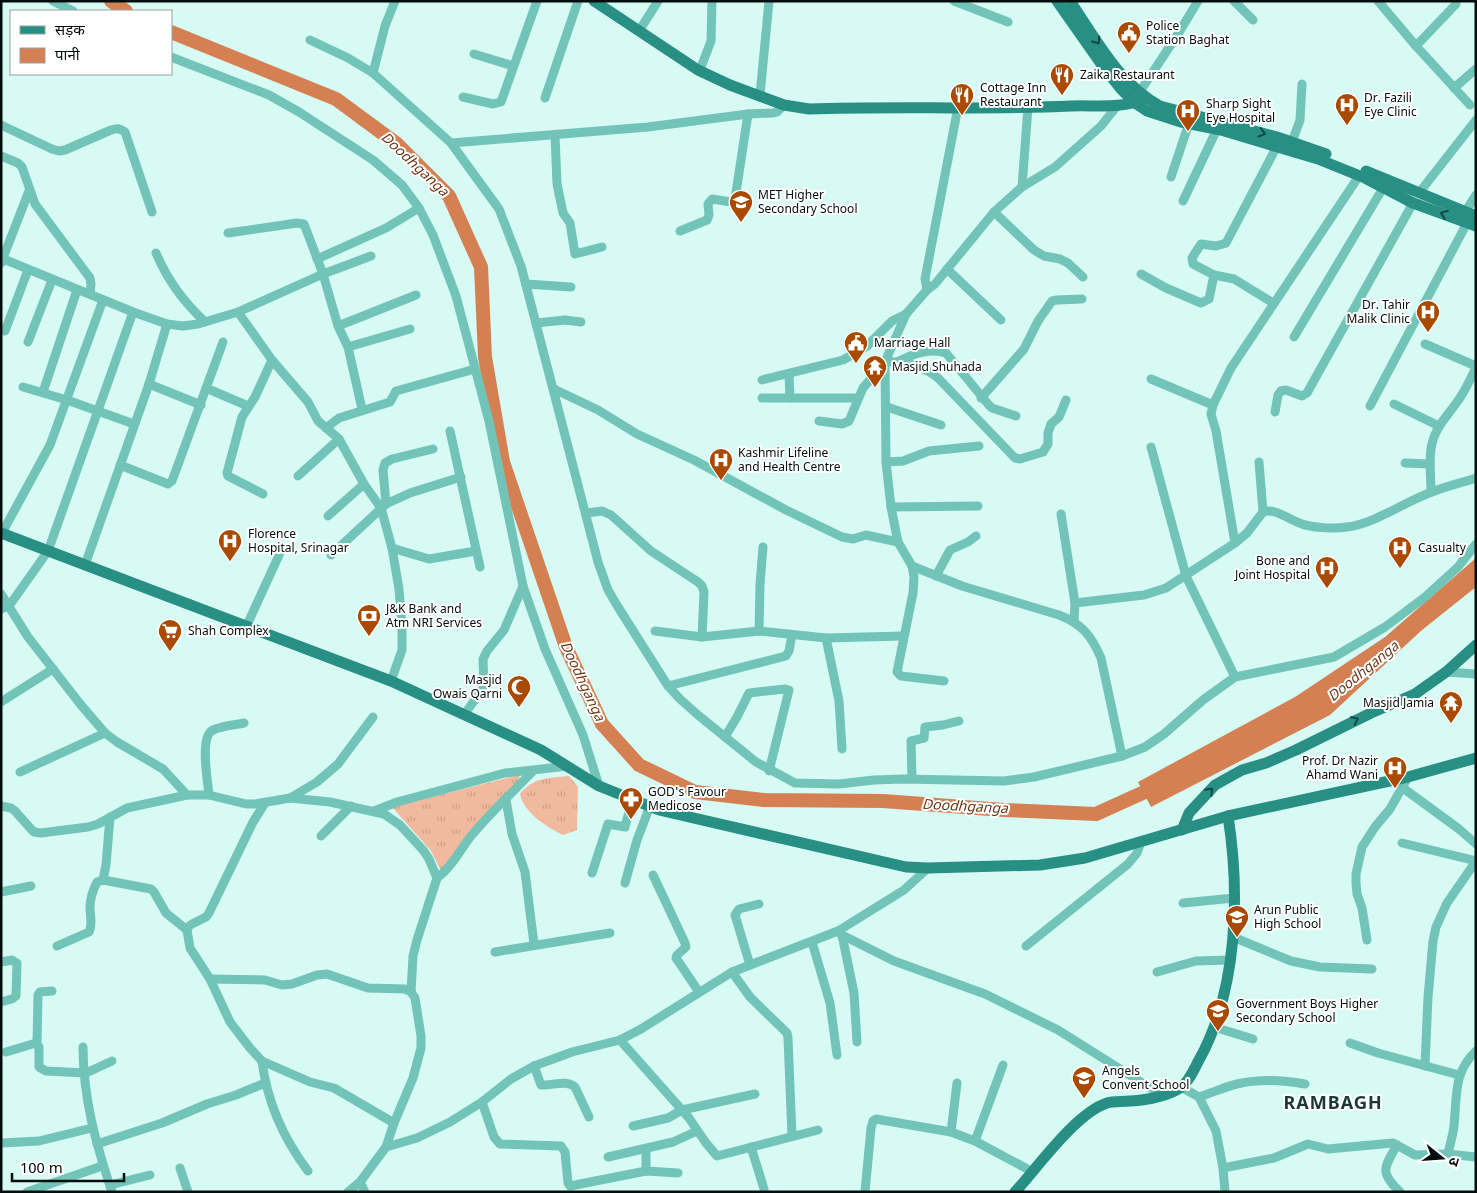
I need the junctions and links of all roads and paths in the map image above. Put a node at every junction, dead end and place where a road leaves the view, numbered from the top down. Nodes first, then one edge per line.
1 (53, 1) edge
2 (395, 1) edge
3 (538, 1) edge
4 (578, 1) edge
5 (594, 1) edge
6 (658, 1) edge
7 (712, 1) edge
8 (769, 1) edge
9 (954, 1) edge
10 (1057, 1) edge
11 (1070, 1) edge
12 (1198, 1) edge
13 (1234, 1) edge
14 (1378, 1) edge
15 (1456, 4) dead end
16 (71, 10) edge
17 (1253, 20) dead end
18 (1008, 22) dead end
19 (639, 31) junction
20 (310, 40) dead end
21 (1416, 46) junction
22 (474, 54) dead end
23 (172, 56) edge
24 (514, 66) junction
25 (1476, 69) edge
26 (700, 70) junction
27 (373, 72) junction
28 (1302, 84) dead end
29 (1454, 88) junction
30 (1121, 89) junction
31 (760, 95) junction
32 (463, 97) dead end
33 (544, 98) dead end
34 (1140, 98) junction
35 (784, 105) junction
36 (1470, 105) dead end
37 (1114, 106) junction
38 (958, 107) junction
39 (1028, 107) junction
40 (748, 114) junction
41 (1476, 120) edge
42 (1189, 123) junction
43 (1, 126) edge
44 (1217, 129) junction
45 (555, 134) junction
46 (1292, 142) junction
47 (451, 143) junction
48 (1276, 148) junction
49 (1, 156) edge
50 (1359, 176) junction
51 (1171, 178) dead end
52 (1022, 187) junction
53 (1383, 188) junction
54 (29, 191) junction
55 (1476, 195) edge
56 (1416, 198) junction
57 (1182, 201) dead end
58 (419, 208) junction
59 (152, 212) dead end
60 (994, 212) junction
61 (1471, 219) edge
62 (680, 231) dead end
63 (228, 233) dead end
64 (602, 247) dead end
65 (156, 253) dead end
66 (371, 256) dead end
67 (317, 259) junction
68 (2, 260) edge
69 (948, 269) junction
70 (28, 270) junction
71 (323, 274) junction
72 (1141, 274) dead end
73 (1083, 276) dead end
74 (1214, 276) junction
75 (52, 280) junction
76 (526, 284) junction
77 (571, 287) dead end
78 (77, 290) junction
79 (927, 290) junction
80 (90, 294) junction
81 (416, 295) dead end
82 (1082, 299) dead end
83 (103, 300) junction
84 (1273, 303) junction
85 (133, 312) junction
86 (238, 312) junction
87 (906, 314) junction
88 (1001, 320) dead end
89 (205, 322) junction
90 (581, 322) dead end
91 (536, 323) junction
92 (168, 324) junction
93 (338, 326) junction
94 (410, 329) dead end
95 (5, 331) dead end
96 (1294, 337) dead end
97 (28, 342) dead end
98 (223, 342) dead end
99 (1425, 344) dead end
100 (348, 347) junction
101 (272, 360) junction
102 (899, 361) junction
103 (885, 362) junction
104 (1476, 367) edge
105 (475, 369) junction
106 (789, 374) junction
107 (1151, 379) dead end
108 (762, 380) dead end
109 (149, 384) junction
110 (23, 387) dead end
111 (206, 388) junction
112 (554, 389) junction
113 (43, 392) junction
114 (762, 398) dead end
115 (790, 398) junction
116 (858, 398) junction
117 (981, 398) junction
118 (68, 400) junction
119 (1066, 400) dead end
120 (1394, 404) dead end
121 (201, 405) junction
122 (1213, 405) junction
123 (248, 406) junction
124 (1370, 406) dead end
125 (887, 407) junction
126 (362, 409) junction
127 (99, 411) junction
128 (1275, 412) dead end
129 (1016, 416) dead end
130 (819, 421) dead end
131 (134, 424) junction
132 (941, 425) dead end
133 (1439, 426) junction
134 (326, 428) junction
135 (450, 431) dead end
136 (339, 439) junction
137 (979, 446) dead end
138 (1151, 447) dead end
139 (433, 449) dead end
140 (886, 462) junction
141 (1259, 462) dead end
142 (1405, 463) dead end
143 (1430, 464) junction
144 (120, 465) junction
145 (298, 476) dead end
146 (461, 477) junction
147 (1476, 478) edge
148 (364, 484) junction
149 (1431, 492) junction
150 (263, 494) dead end
151 (384, 506) junction
152 (978, 506) dead end
153 (891, 507) junction
154 (1263, 512) junction
155 (587, 513) junction
156 (1060, 514) dead end
157 (328, 516) dead end
158 (2, 533) edge
159 (976, 536) dead end
160 (898, 542) junction
161 (1235, 543) junction
162 (1476, 544) edge
163 (763, 547) dead end
164 (392, 548) junction
165 (48, 551) junction
166 (476, 551) junction
167 (280, 552) dead end
168 (332, 556) dead end
169 (84, 564) junction
170 (912, 566) junction
171 (480, 567) dead end
172 (936, 576) junction
173 (1186, 576) junction
174 (523, 586) junction
175 (1, 594) edge
176 (1076, 603) junction
177 (5, 608) edge
178 (1074, 621) junction
179 (248, 626) junction
180 (655, 631) dead end
181 (759, 631) junction
182 (792, 635) junction
183 (903, 636) junction
184 (702, 637) junction
185 (826, 638) junction
186 (1476, 645) edge
187 (54, 670) junction
188 (1446, 672) junction
189 (1476, 674) edge
190 (1235, 677) junction
191 (391, 681) junction
192 (944, 681) dead end
193 (668, 686) junction
194 (1, 702) edge
195 (464, 715) junction
196 (373, 717) dead end
197 (959, 721) dead end
198 (244, 723) dead end
199 (106, 733) junction
200 (725, 736) junction
201 (842, 749) dead end
202 (1122, 756) junction
203 (1476, 758) edge
204 (568, 766) junction
205 (533, 771) junction
206 (769, 771) junction
207 (20, 772) dead end
208 (1408, 776) junction
209 (912, 780) junction
210 (599, 786) junction
211 (1403, 788) junction
212 (187, 795) junction
213 (209, 795) junction
214 (290, 798) junction
215 (506, 800) junction
216 (632, 800) junction
217 (265, 803) junction
218 (1, 806) edge
219 (351, 806) junction
220 (650, 806) junction
221 (374, 811) junction
222 (1228, 816) junction
223 (110, 817) junction
224 (1182, 830) junction
225 (321, 836) dead end
226 (1141, 842) junction
227 (1402, 842) dead end
228 (1476, 844) edge
229 (1476, 861) edge
230 (928, 868) junction
231 (592, 873) dead end
232 (653, 875) dead end
233 (437, 878) junction
234 (103, 880) junction
235 (626, 882) dead end
236 (31, 886) dead end
237 (1, 892) edge
238 (1234, 898) junction
239 (760, 904) dead end
240 (1183, 904) dead end
241 (187, 930) junction
242 (610, 933) dead end
243 (840, 933) junction
244 (1233, 937) junction
245 (1367, 940) dead end
246 (812, 942) junction
247 (534, 944) junction
248 (57, 946) dead end
249 (1026, 946) dead end
250 (495, 952) dead end
251 (1230, 960) junction
252 (1, 962) edge
253 (750, 965) junction
254 (1372, 969) dead end
255 (732, 972) junction
256 (1157, 972) dead end
257 (210, 980) junction
258 (52, 991) dead end
259 (411, 992) junction
260 (699, 992) junction
261 (1, 1002) edge
262 (1214, 1027) junction
263 (1253, 1039) dead end
264 (620, 1040) junction
265 (857, 1042) dead end
266 (37, 1043) junction
267 (1350, 1043) dead end
268 (83, 1047) dead end
269 (1476, 1051) edge
270 (6, 1052) dead end
271 (837, 1055) dead end
272 (112, 1061) dead end
273 (262, 1061) junction
274 (1003, 1065) dead end
275 (534, 1066) junction
276 (1425, 1066) junction
277 (83, 1073) junction
278 (1460, 1075) junction
279 (265, 1083) junction
280 (957, 1083) dead end
281 (1305, 1084) dead end
282 (1181, 1087) junction
283 (755, 1094) dead end
284 (1163, 1096) junction
285 (1199, 1097) junction
286 (482, 1102) junction
287 (682, 1110) junction
288 (589, 1117) dead end
289 (394, 1123) junction
290 (633, 1126) dead end
291 (92, 1128) junction
292 (818, 1130) dead end
293 (697, 1131) junction
294 (951, 1132) junction
295 (792, 1136) junction
296 (975, 1141) junction
297 (1, 1143) edge
298 (97, 1144) junction
299 (1397, 1145) junction
300 (386, 1147) junction
301 (751, 1147) junction
302 (646, 1150) junction
303 (1448, 1154) junction
304 (608, 1157) dead end
305 (1476, 1157) edge
306 (102, 1166) junction
307 (180, 1168) dead end
308 (1223, 1168) junction
309 (308, 1171) dead end
310 (646, 1171) junction
311 (1033, 1172) junction
312 (678, 1173) dead end
313 (150, 1175) dead end
314 (360, 1182) junction
315 (582, 1183) junction
316 (764, 1188) dead end
317 (111, 1189) edge
318 (27, 1192) edge
319 (188, 1192) edge
320 (348, 1192) edge
321 (365, 1192) edge
322 (589, 1192) edge
323 (865, 1192) edge
324 (1016, 1192) edge
325 (1225, 1192) edge
326 (1400, 1192) edge

1 - 16 street
2 - 27 street
3 - 24 street
4 - 33 street
5 - 19 main road
6 - 19 street
7 - 26 street
8 - 31 street
9 - 18 street
10 - 30 main road
11 -> 34 main road
12 - 34 street
13 - 17 street
14 - 21 street
15 - 21 street
19 - 26 main road
20 - 27 street
21 - 29 street
22 - 24 street
23 - 58 street
24 - 32 street
25 - 29 street
26 - 31 main road
27 - 47 street
28 - 46 street
29 - 36 street
30 - 34 main road
30 - 37 main road
31 - 35 main road
34 - 37 main road
34 - 42 main road
34 -> 46 main road
35 - 38 main road
35 - 40 street
37 - 39 main road
37 - 52 street
38 - 39 main road
38 - 79 street
39 - 52 street
40 - 45 street
40 - 62 street
41 - 56 street
42 - 44 main road
42 - 51 street
43 - 59 street
44 - 48 main road
44 - 57 street
45 - 47 street
45 - 64 street
46 - 56 main road
47 - 76 street
48 - 50 main road
48 - 74 street
49 - 54 street
50 - 53 main road
50 - 84 street
52 - 60 street
53 - 56 main road
53 - 96 street
54 - 68 street
54 - 80 street
55 - 61 street
56 - 61 main road
56 - 128 street
58 - 67 street
58 - 105 street
60 - 69 street
60 - 73 street
61 - 124 street
63 - 67 street
65 - 89 street
66 - 71 street
67 - 71 street
68 - 70 street
69 - 79 street
69 - 88 street
70 - 75 street
70 - 95 street
71 - 86 street
71 - 93 street
72 - 74 street
74 - 84 street
75 - 78 street
75 - 97 street
76 - 77 street
76 - 91 street
78 - 80 street
78 - 113 street
79 - 87 street
80 - 83 street
81 - 93 street
82 - 117 street
83 - 85 street
83 - 118 street
84 - 122 street
85 - 92 street
85 - 127 street
86 - 89 street
86 - 101 street
87 - 103 street
87 - 106 street
89 - 92 street
90 - 91 street
91 - 112 street
92 - 109 street
93 - 100 street
94 - 100 street
98 - 111 street
99 - 104 street
100 - 126 street
101 - 123 street
101 - 134 street
102 - 103 street
102 - 117 street
102 - 119 street
103 - 116 street
103 - 125 street
104 - 133 street
105 - 126 street
105 - 174 street
106 - 108 street
106 - 115 street
107 - 122 street
109 - 121 street
109 - 131 street
110 - 113 street
111 - 121 street
111 - 123 street
112 - 155 street
112 - 160 street
113 - 118 street
114 - 115 street
115 - 116 street
116 - 130 street
117 - 129 street
118 - 127 street
118 - 158 street
120 - 133 street
121 - 144 street
122 - 161 street
123 - 150 street
125 - 132 street
125 - 140 street
126 - 134 street
127 - 131 street
127 - 165 street
131 - 144 street
133 - 143 street
134 - 136 street
135 - 146 street
136 - 145 street
136 - 148 street
137 - 140 street
138 - 173 street
139 - 151 street
140 - 153 street
141 - 154 street
142 - 143 street
143 - 149 street
144 - 169 street
146 - 151 street
146 - 166 street
147 - 149 street
148 - 151 street
148 - 157 street
149 - 154 street
151 - 164 street
151 - 168 street
152 - 153 street
153 - 160 street
154 - 161 street
155 - 184 street
155 - 193 street
156 - 176 street
158 - 165 main road
159 - 172 street
160 - 170 street
161 - 173 street
162 - 190 street
163 - 181 street
164 - 166 street
164 - 191 street
165 - 169 main road
165 - 177 street
166 - 171 street
167 - 179 street
169 - 179 main road
170 - 172 street
170 - 183 street
172 - 178 street
173 - 176 street
173 - 190 street
174 - 195 street
174 - 210 street
175 - 177 street
176 - 178 street
177 - 187 street
178 - 202 street
179 - 191 main road
180 - 184 street
181 - 182 street
181 - 184 street
182 - 185 street
182 - 193 street
183 - 185 street
183 - 192 street
185 - 201 street
186 - 188 main road
187 - 194 street
187 - 199 street
188 - 189 street
224 -> 188 main road
190 - 202 street
191 - 195 main road
193 - 200 street
195 - 204 main road
196 - 214 street
197 - 209 street
198 - 213 street
199 - 207 street
199 - 212 street
200 - 206 street
200 - 206 street
202 - 209 street
203 - 208 main road
204 - 205 street
204 - 210 main road
205 - 215 street
205 - 221 street
206 - 209 street
208 - 211 street
208 - 222 main road
210 - 216 main road
211 - 228 street
211 - 245 street
212 - 213 street
212 - 223 street
213 - 217 street
214 - 217 street
214 - 219 street
215 - 233 street
215 - 247 street
216 - 220 main road
216 - 231 street
217 - 241 street
218 - 223 street
219 - 221 street
219 - 225 street
220 - 230 main road
220 - 235 street
221 - 233 street
222 - 224 main road
222 - 238 main road
223 - 234 street
224 - 226 main road
226 - 230 main road
226 - 249 street
227 - 229 street
229 - 276 street
230 - 243 street
232 - 260 street
233 - 259 street
234 - 241 street
234 - 248 street
236 - 237 street
238 - 240 street
238 - 244 main road
239 - 253 street
241 - 257 street
242 - 247 street
243 - 246 street
243 - 265 street
243 - 284 street
244 - 251 main road
244 - 254 street
246 - 253 street
246 - 271 street
247 - 250 street
251 - 256 street
251 - 262 main road
252 - 261 street
253 - 255 street
255 - 260 street
255 - 295 street
257 - 259 street
257 - 273 street
258 - 266 street
259 - 289 street
260 - 264 street
262 - 263 street
262 - 282 main road
264 - 275 street
264 - 287 street
266 - 270 street
266 - 277 street
267 - 276 street
268 - 277 street
269 - 278 street
272 - 277 street
273 - 279 street
273 - 289 street
274 - 296 street
275 - 286 street
275 - 288 street
276 - 278 street
277 - 291 street
278 - 303 street
279 - 298 street
279 - 309 street
280 - 294 street
281 - 285 street
282 - 284 main road
282 - 285 street
283 - 287 street
284 - 311 main road
285 - 308 street
286 - 300 street
286 - 315 street
287 - 290 street
287 - 293 street
289 - 300 street
291 - 297 street
291 - 298 street
292 - 295 street
293 - 301 street
293 - 302 street
294 - 296 street
294 - 323 street
295 - 301 street
296 - 311 street
298 - 306 street
299 - 303 street
299 - 308 street
299 - 326 street
300 - 314 street
301 - 316 street
302 - 304 street
302 - 310 street
303 - 305 street
306 - 317 street
306 - 318 street
307 - 319 street
308 - 325 street
310 - 312 street
310 - 315 street
311 - 324 main road
313 - 317 street
314 - 320 street
314 - 321 street
315 - 322 street

